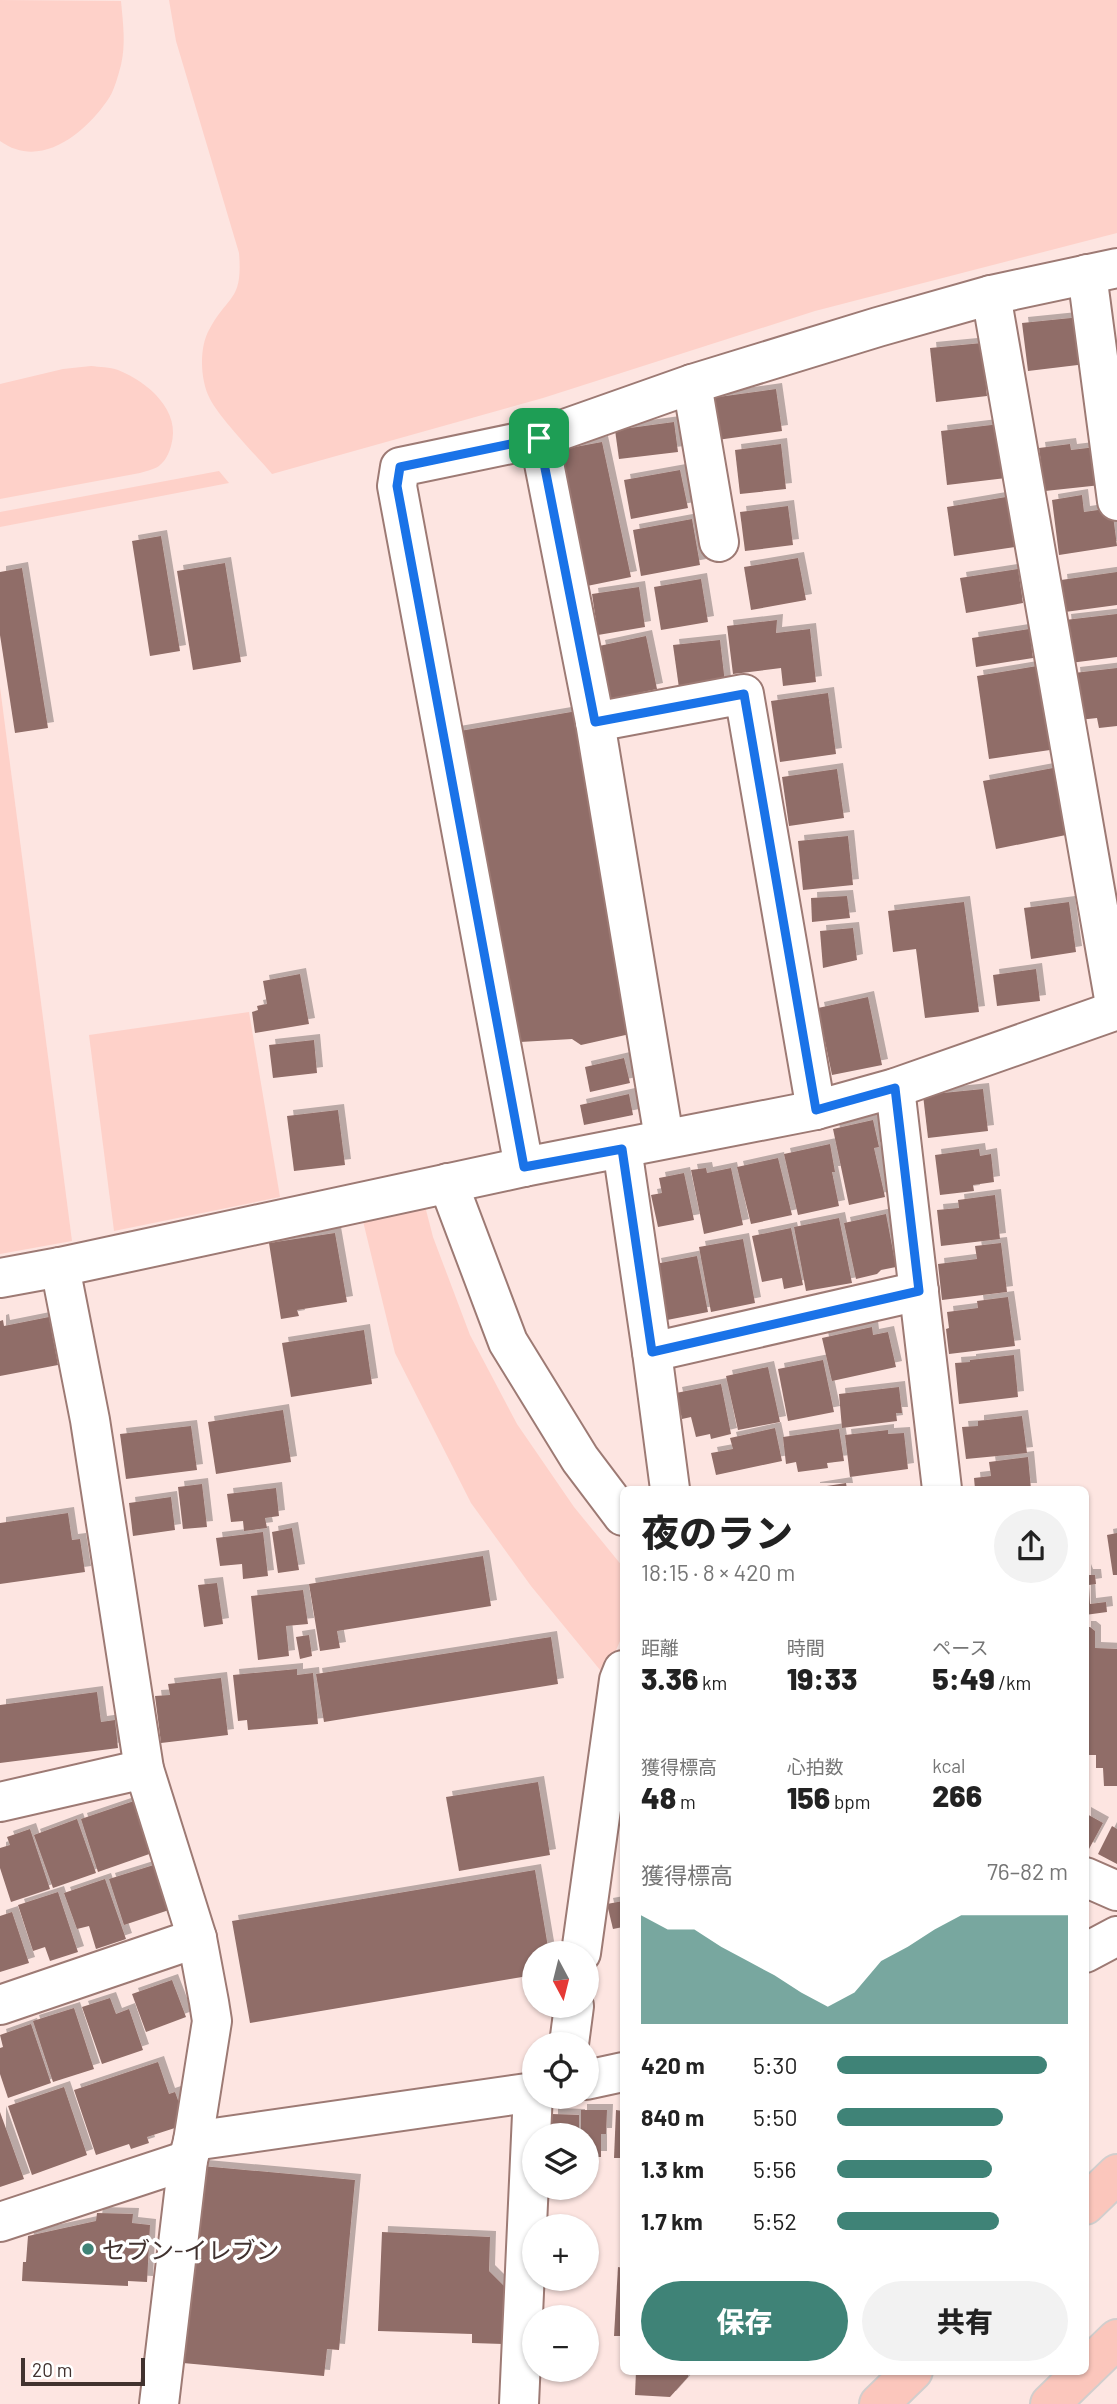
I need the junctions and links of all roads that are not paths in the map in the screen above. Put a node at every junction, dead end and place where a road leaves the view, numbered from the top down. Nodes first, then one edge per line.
1 (1102, 271) edge
2 (991, 295) junction
3 (692, 384) junction
4 (539, 438) junction
5 (1117, 501) edge
6 (719, 542) dead end
7 (595, 722) junction
8 (1117, 1010) edge
9 (895, 1088) junction
10 (816, 1110) junction
11 (664, 1138) junction
12 (622, 1149) junction
13 (524, 1167) junction
14 (448, 1183) junction
15 (60, 1267) junction
16 (0, 1278) edge
17 (919, 1291) junction
18 (652, 1352) junction
19 (670, 1486) edge
20 (942, 1486) edge
21 (620, 1512) edge
22 (620, 1678) edge
23 (144, 1769) junction
24 (0, 1802) edge
25 (1089, 1879) edge
26 (1117, 1891) edge
27 (1117, 1936) edge
28 (197, 1938) junction
29 (583, 1941) edge
30 (1089, 1951) edge
31 (0, 2005) edge
32 (620, 2073) edge
33 (599, 2077) edge
34 (522, 2094) edge
35 (533, 2109) edge
36 (190, 2151) junction
37 (1117, 2174) edge
38 (1089, 2201) edge
39 (0, 2222) edge
40 (1117, 2339) edge
41 (1089, 2366) edge
42 (909, 2375) edge
43 (1080, 2375) edge
44 (159, 2404) edge
45 (519, 2404) edge
46 (879, 2404) edge
47 (1050, 2404) edge

1 - 2 street
1 - 5 street
2 - 3 street
2 - 8 street
3 - 4 street
3 - 6 street
4 - 7 street
4 - 13 street
7 - 10 street
7 - 11 street
8 - 9 street
9 - 10 street
9 - 17 street
10 - 11 street
11 - 12 street
12 - 13 street
12 - 18 street
13 - 14 street
14 - 15 street
14 - 21 street
15 - 16 street
15 - 23 street
17 - 18 street
17 - 20 street
18 - 19 street
22 - 29 street
23 - 24 street
23 - 28 street
25 - 26 street
27 - 30 street
28 - 31 street
28 - 36 street
32 - 33 street
34 - 36 street
35 - 45 street
36 - 39 street
36 - 44 street
37 - 38 highway
40 - 41 highway
42 - 46 highway
43 - 47 highway

